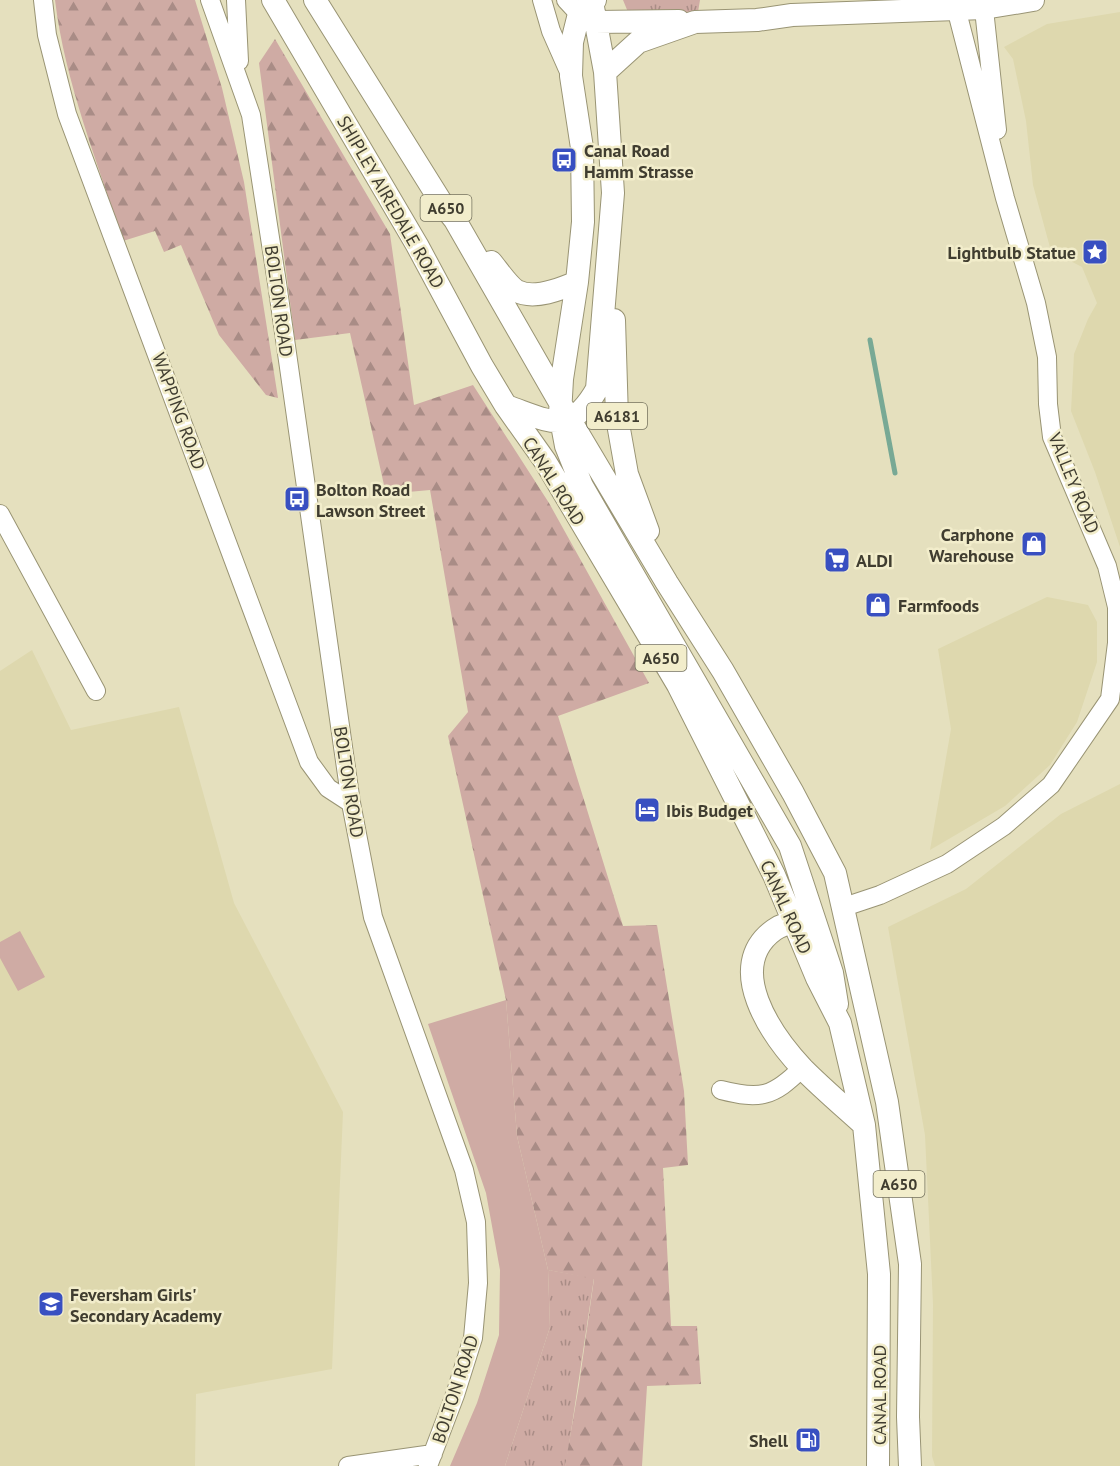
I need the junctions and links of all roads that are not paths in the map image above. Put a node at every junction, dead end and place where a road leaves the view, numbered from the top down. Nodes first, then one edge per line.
1 (43, 0) edge
2 (210, 0) edge
3 (236, 0) edge
4 (273, 0) edge
5 (315, 0) edge
6 (542, 0) edge
7 (1033, 0) edge
8 (970, 3) edge
9 (586, 6) edge
10 (695, 22) junction
11 (605, 72) junction
12 (570, 76) junction
13 (240, 79) junction
14 (1005, 198) junction
15 (455, 220) junction
16 (608, 241) junction
17 (577, 282) junction
18 (506, 406) junction
19 (564, 414) junction
20 (0, 514) edge
21 (667, 583) junction
22 (96, 691) dead end
23 (1115, 701) edge
24 (351, 803) junction
25 (844, 907) junction
26 (804, 919) junction
27 (802, 1068) junction
28 (721, 1090) dead end
29 (864, 1125) junction
30 (431, 1460) edge
31 (348, 1466) edge
32 (878, 1466) edge
33 (910, 1466) edge

1 - 24 street, WAPPING ROAD
2 - 13 street, BOLTON ROAD
3 - 13 street, BOLTON ROAD
4 - 18 main road, SHIPLEY AIREDALE ROAD / A650
5 - 15 main road, A650
6 - 12 street
7 - 8 main road
8 - 10 main road
8 - 14 street, VALLEY ROAD
8 - 14 street, VALLEY ROAD
9 - 10 main road
9 - 11 main road, CANAL ROAD
9 - 12 main road, A6181
10 - 11 main road
11 - 16 main road, CANAL ROAD / A6181
12 - 17 main road, A6181
13 - 24 street, BOLTON ROAD
14 - 23 street, VALLEY ROAD
15 - 17 main road
15 - 19 main road, A650
16 - 19 main road, CANAL ROAD / A6181
16 - 21 main road, CANAL ROAD / A6181
17 - 19 main road, A6181
18 - 19 main road
18 - 26 main road, CANAL ROAD / A650
19 - 21 main road, CANAL ROAD / A650
19 - 26 main road, A650
20 - 22 street
21 - 25 main road, CANAL ROAD / A650
23 - 25 street, VALLEY ROAD
24 - 30 street, BOLTON ROAD
25 - 26 main road
25 - 33 main road, CANAL ROAD / A650
26 - 27 main road
26 - 29 main road, CANAL ROAD / A650
27 - 28 street
27 - 29 main road
29 - 32 main road, CANAL ROAD / A650
30 - 31 street

